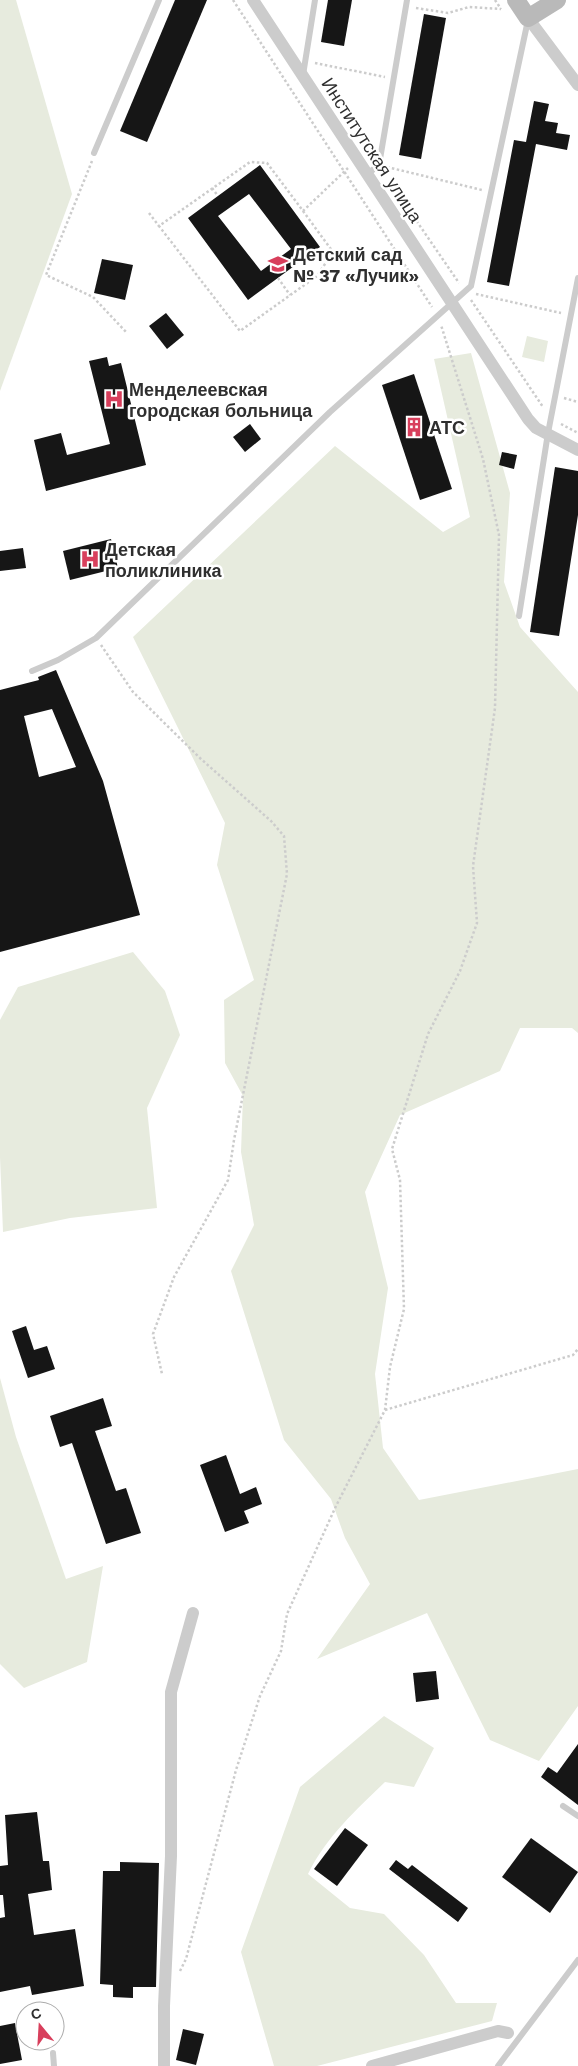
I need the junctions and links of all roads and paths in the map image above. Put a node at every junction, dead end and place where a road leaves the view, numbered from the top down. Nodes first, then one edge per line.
1 (158, 0) edge
2 (233, 0) edge
3 (253, 0) edge
4 (315, 0) edge
5 (557, 0) edge
6 (407, 3) edge
7 (508, 4) edge
8 (528, 18) junction
9 (306, 62) junction
10 (303, 76) junction
11 (394, 78) junction
12 (578, 84) edge
13 (94, 153) joint
14 (357, 160) junction
15 (379, 165) junction
16 (344, 172) junction
17 (366, 174) junction
18 (212, 188) junction
19 (491, 193) junction
20 (218, 196) dead end
21 (303, 211) junction
22 (149, 213) dead end
23 (159, 226) junction
24 (278, 278) dead end
25 (578, 278) edge
26 (465, 292) junction
27 (290, 296) junction
28 (452, 304) junction
29 (571, 315) junction
30 (438, 317) junction
31 (127, 332) dead end
32 (556, 396) junction
33 (578, 402) edge
34 (551, 419) junction
35 (578, 433) edge
36 (548, 434) junction
37 (578, 450) edge
38 (519, 616) dead end
39 (96, 638) junction
40 (32, 671) dead end
41 (578, 1349) edge
42 (162, 1374) dead end
43 (385, 1410) junction
44 (193, 1613) dead end
45 (563, 1806) dead end
46 (578, 1816) edge
47 (578, 1960) edge
48 (178, 1974) dead end
49 (513, 2036) junction
50 (53, 2053) dead end
51 (54, 2066) edge
52 (164, 2066) edge
53 (372, 2066) edge
54 (498, 2066) edge

1 - 13 lane
2 - 16 path
3 - 10 street, Институтская улица
4 - 9 lane
5 - 8 street
6 - 7 path
6 - 11 lane
7 - 8 street
8 - 12 street
8 - 19 lane
9 - 10 lane
9 - 11 path
10 - 14 street, Институтская улица
11 - 15 lane
13 - 31 path
14 - 16 path
14 - 17 street, Институтская улица
15 - 17 lane
15 - 19 path
15 - 26 path
16 - 21 path
16 - 30 path
17 - 28 street, Институтская улица
18 - 20 path
18 - 21 path
18 - 23 path
19 - 26 lane
21 - 27 path
22 - 23 path
23 - 27 path
24 - 27 path
25 - 29 lane
26 - 28 lane
26 - 29 path
26 - 34 path
28 - 30 lane
28 - 36 street, Институтская улица
29 - 32 lane
30 - 39 lane
30 - 43 path
32 - 33 path
32 - 34 lane
34 - 35 path
34 - 36 lane
36 - 37 street, Институтская улица
36 - 38 lane
39 - 40 lane
39 - 42 path
41 - 43 path
43 - 48 path
44 - 52 street
45 - 46 lane
47 - 49 lane
49 - 53 street
49 - 54 lane
50 - 51 lane

